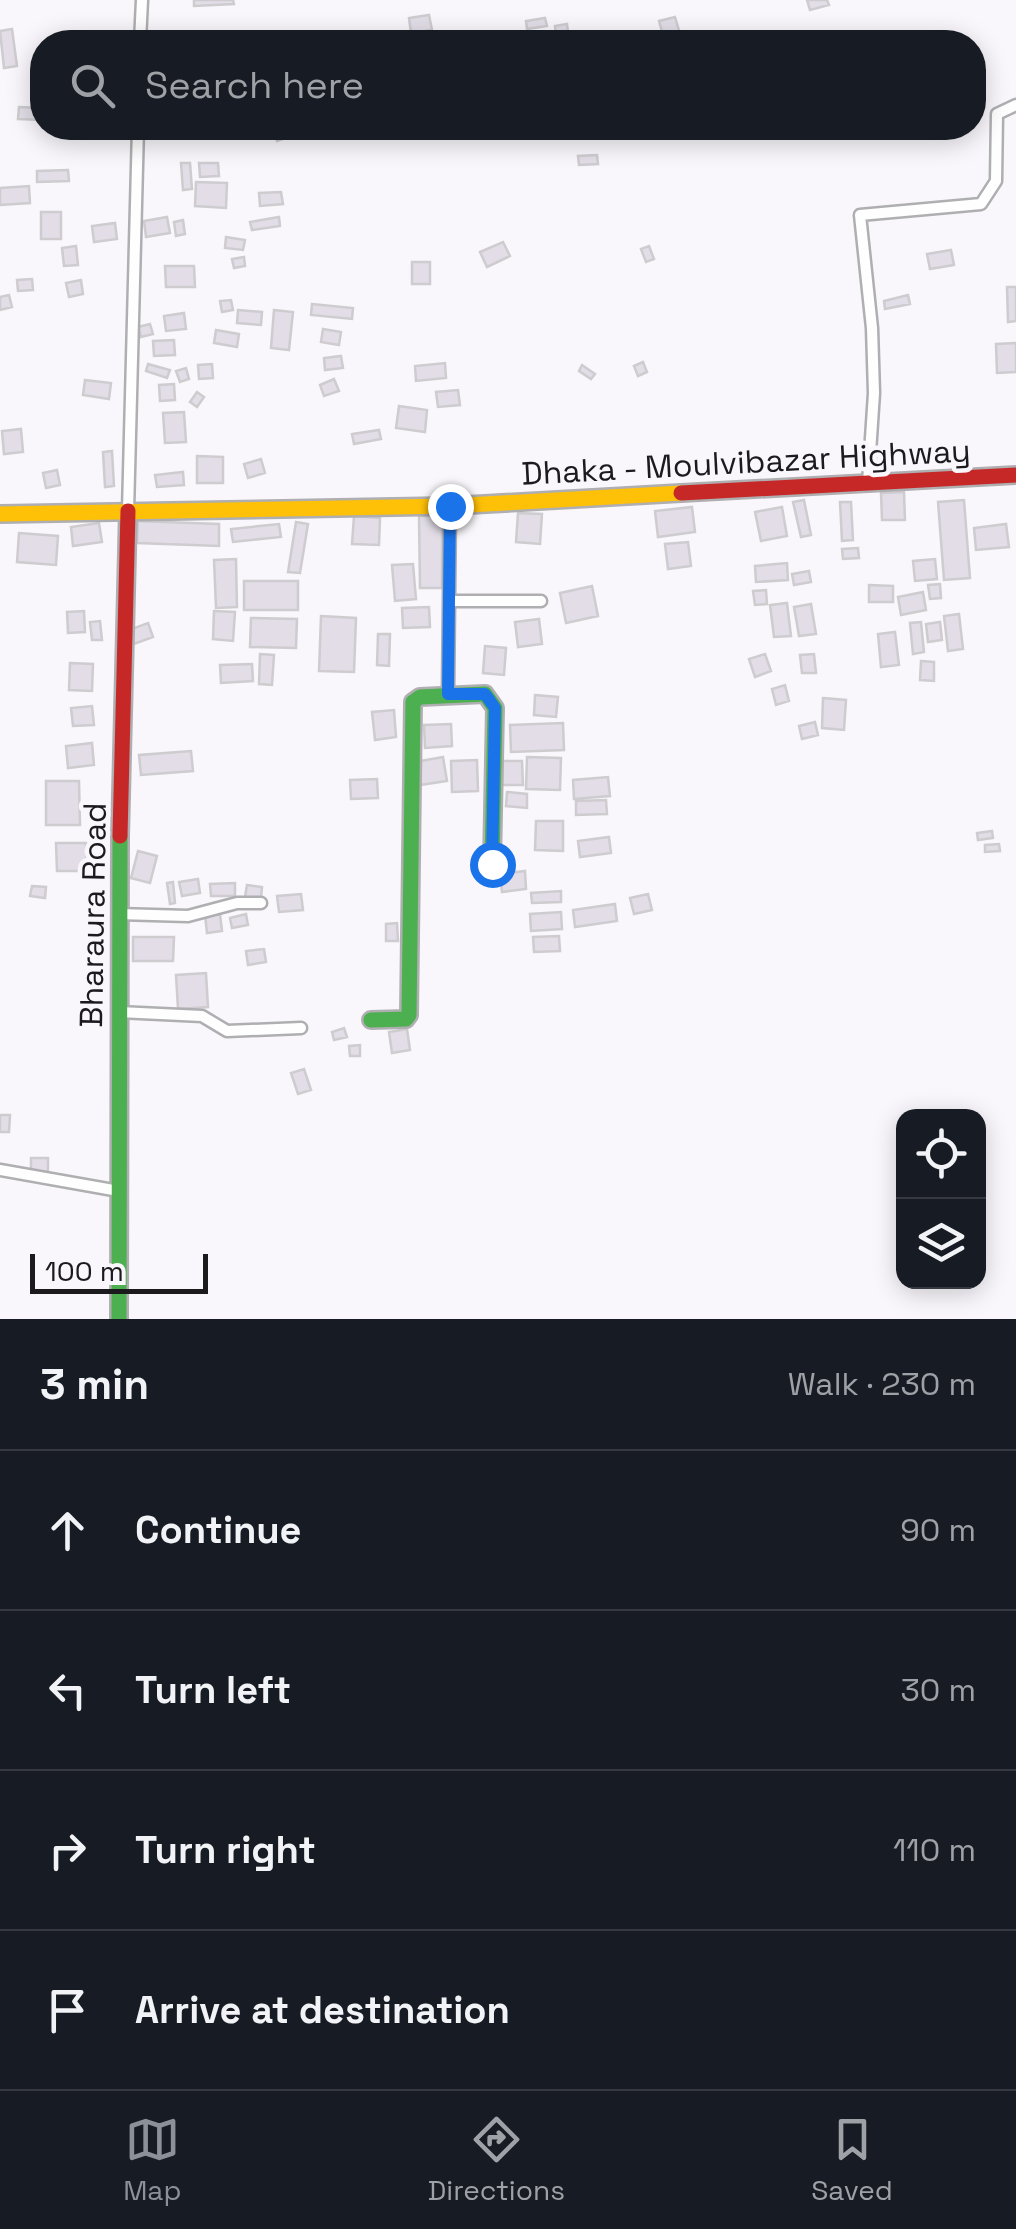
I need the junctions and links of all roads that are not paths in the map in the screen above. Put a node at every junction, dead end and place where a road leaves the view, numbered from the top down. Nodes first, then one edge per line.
1 (142, 0) edge
2 (141, 30) edge
3 (1016, 105) edge
4 (138, 140) edge
5 (1016, 474) edge
6 (868, 483) junction
7 (450, 506) junction
8 (128, 511) junction
9 (0, 514) edge
10 (540, 601) dead end
11 (450, 602) junction
12 (448, 694) junction
13 (492, 864) dead end
14 (261, 903) dead end
15 (118, 914) junction
16 (118, 1012) junction
17 (371, 1020) dead end
18 (301, 1028) dead end
19 (0, 1170) edge
20 (119, 1191) junction
21 (119, 1319) edge

1 - 2 street
3 - 6 street
4 - 8 street
5 - 6 main road, Dhaka - Moulvibazar Highway
6 - 7 main road, Dhaka - Moulvibazar Highway
7 - 8 main road, Dhaka - Moulvibazar Highway
7 - 11 street
8 - 9 main road, Dhaka - Moulvibazar Highway
8 - 15 main road, Bharaura Road
10 - 11 street
11 - 12 street
12 - 13 main road
12 - 17 main road
14 - 15 street
15 - 16 main road, Bharaura Road
16 - 18 street
16 - 20 main road, Bharaura Road
19 - 20 street
20 - 21 main road, Bharaura Road

